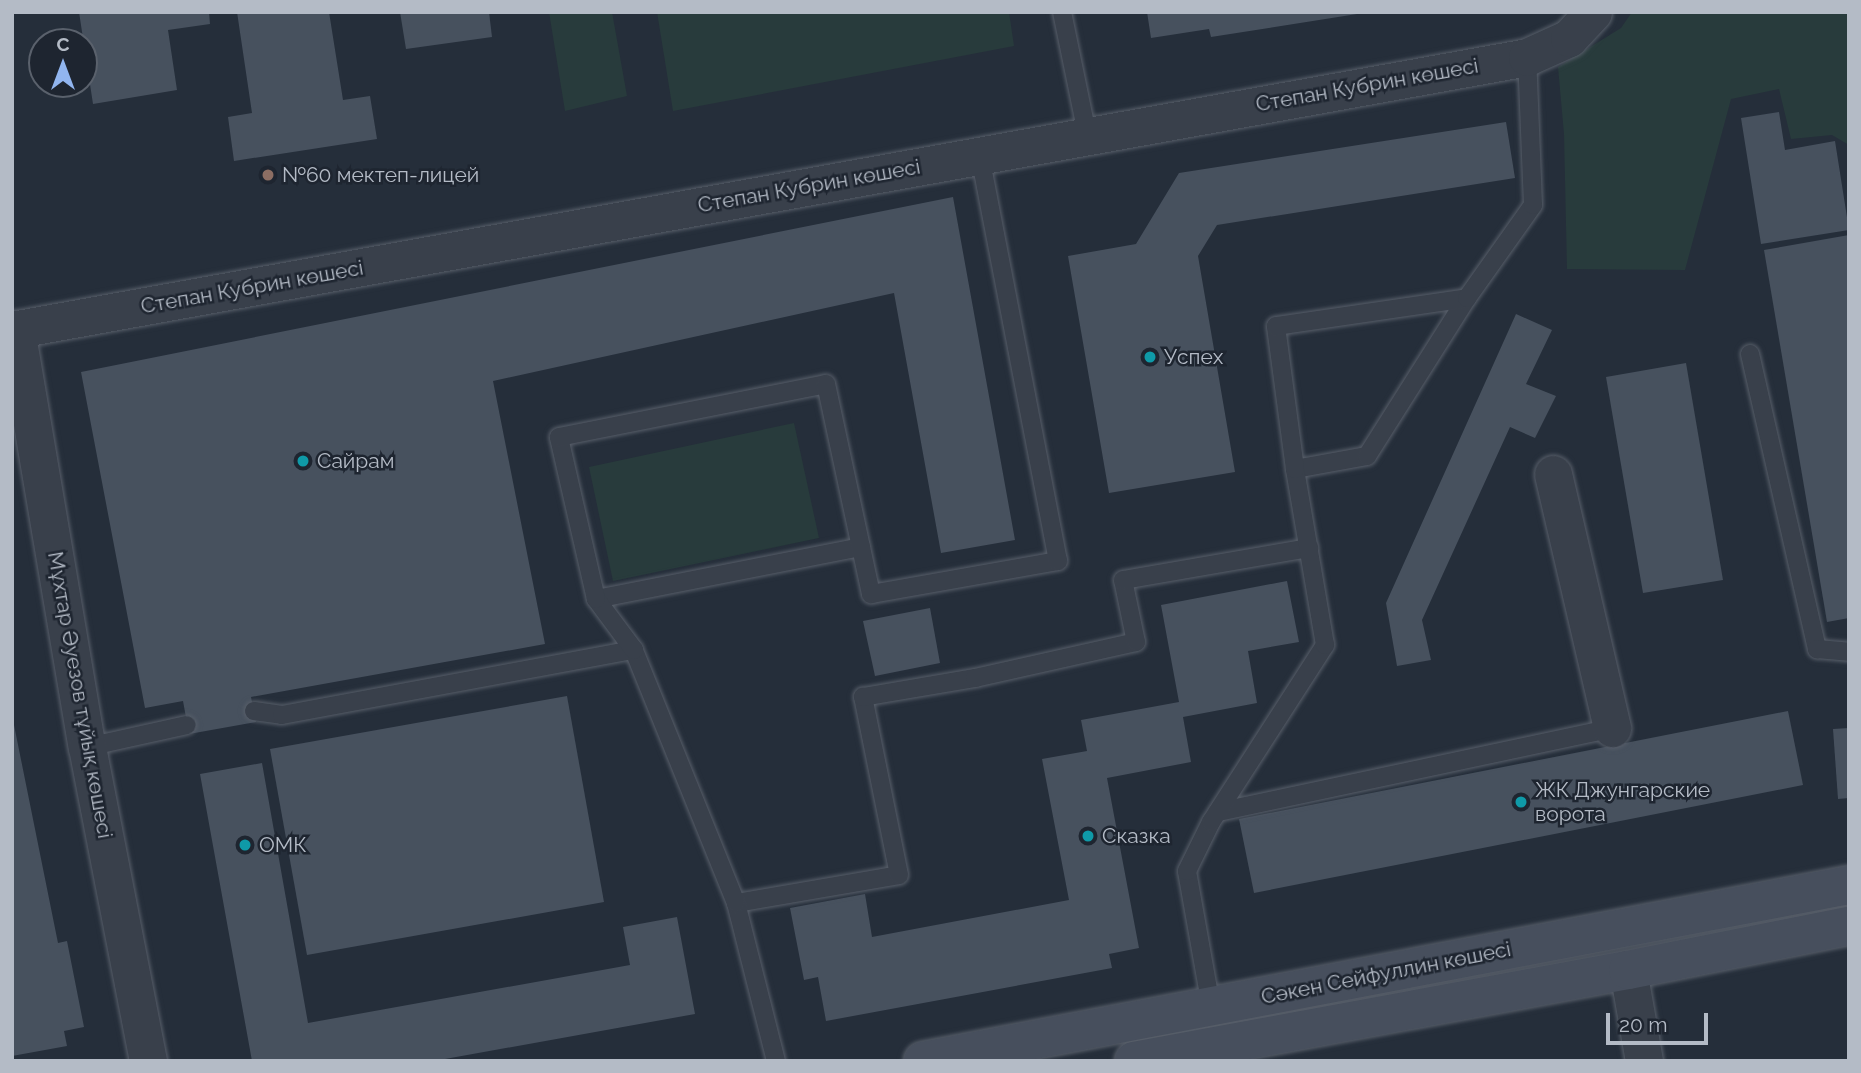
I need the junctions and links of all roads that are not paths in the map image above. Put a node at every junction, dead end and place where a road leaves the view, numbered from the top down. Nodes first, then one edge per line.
1 (1062, 12) edge
2 (1592, 12) edge
3 (1527, 57) junction
4 (1087, 134) junction
5 (980, 155) junction
6 (1468, 298) junction
7 (14, 329) edge
8 (1751, 354) dead end
9 (1295, 469) junction
10 (1553, 474) dead end
11 (861, 547) junction
12 (1309, 548) junction
13 (596, 599) junction
14 (634, 650) junction
15 (1849, 652) edge
16 (254, 712) dead end
17 (187, 725) dead end
18 (1612, 728) joint
19 (87, 747) junction
20 (1218, 812) junction
21 (1849, 885) edge
22 (736, 903) junction
23 (1849, 926) edge
24 (1628, 970) junction
25 (1211, 1006) junction
26 (148, 1061) edge
27 (776, 1061) edge
28 (923, 1061) edge
29 (1134, 1061) edge
30 (1644, 1061) edge

1 - 4 lane
2 - 3 street, Степан Кубрин көшесі
3 - 4 street, Степан Кубрин көшесі
3 - 6 lane
4 - 5 street, Степан Кубрин көшесі
5 - 7 street, Степан Кубрин көшесі
5 - 11 lane
6 - 9 lane
6 - 9 lane
7 - 19 street, Мұхтар Әуезов тұйық көшесі
8 - 15 lane
9 - 12 lane
10 - 18 street
11 - 13 lane
11 - 13 lane
12 - 20 lane
12 - 22 lane
13 - 14 lane
14 - 16 lane
14 - 22 lane
17 - 19 lane
18 - 20 lane
19 - 26 street, Мұхтар Әуезов тұйық көшесі
20 - 25 lane
21 - 25 main road, Сәкен Сейфуллин көшесі
22 - 27 lane
23 - 24 main road, Сәкен Сейфуллин көшесі
24 - 29 main road, Сәкен Сейфуллин көшесі
24 - 30 street
25 - 28 main road, Сәкен Сейфуллин көшесі

